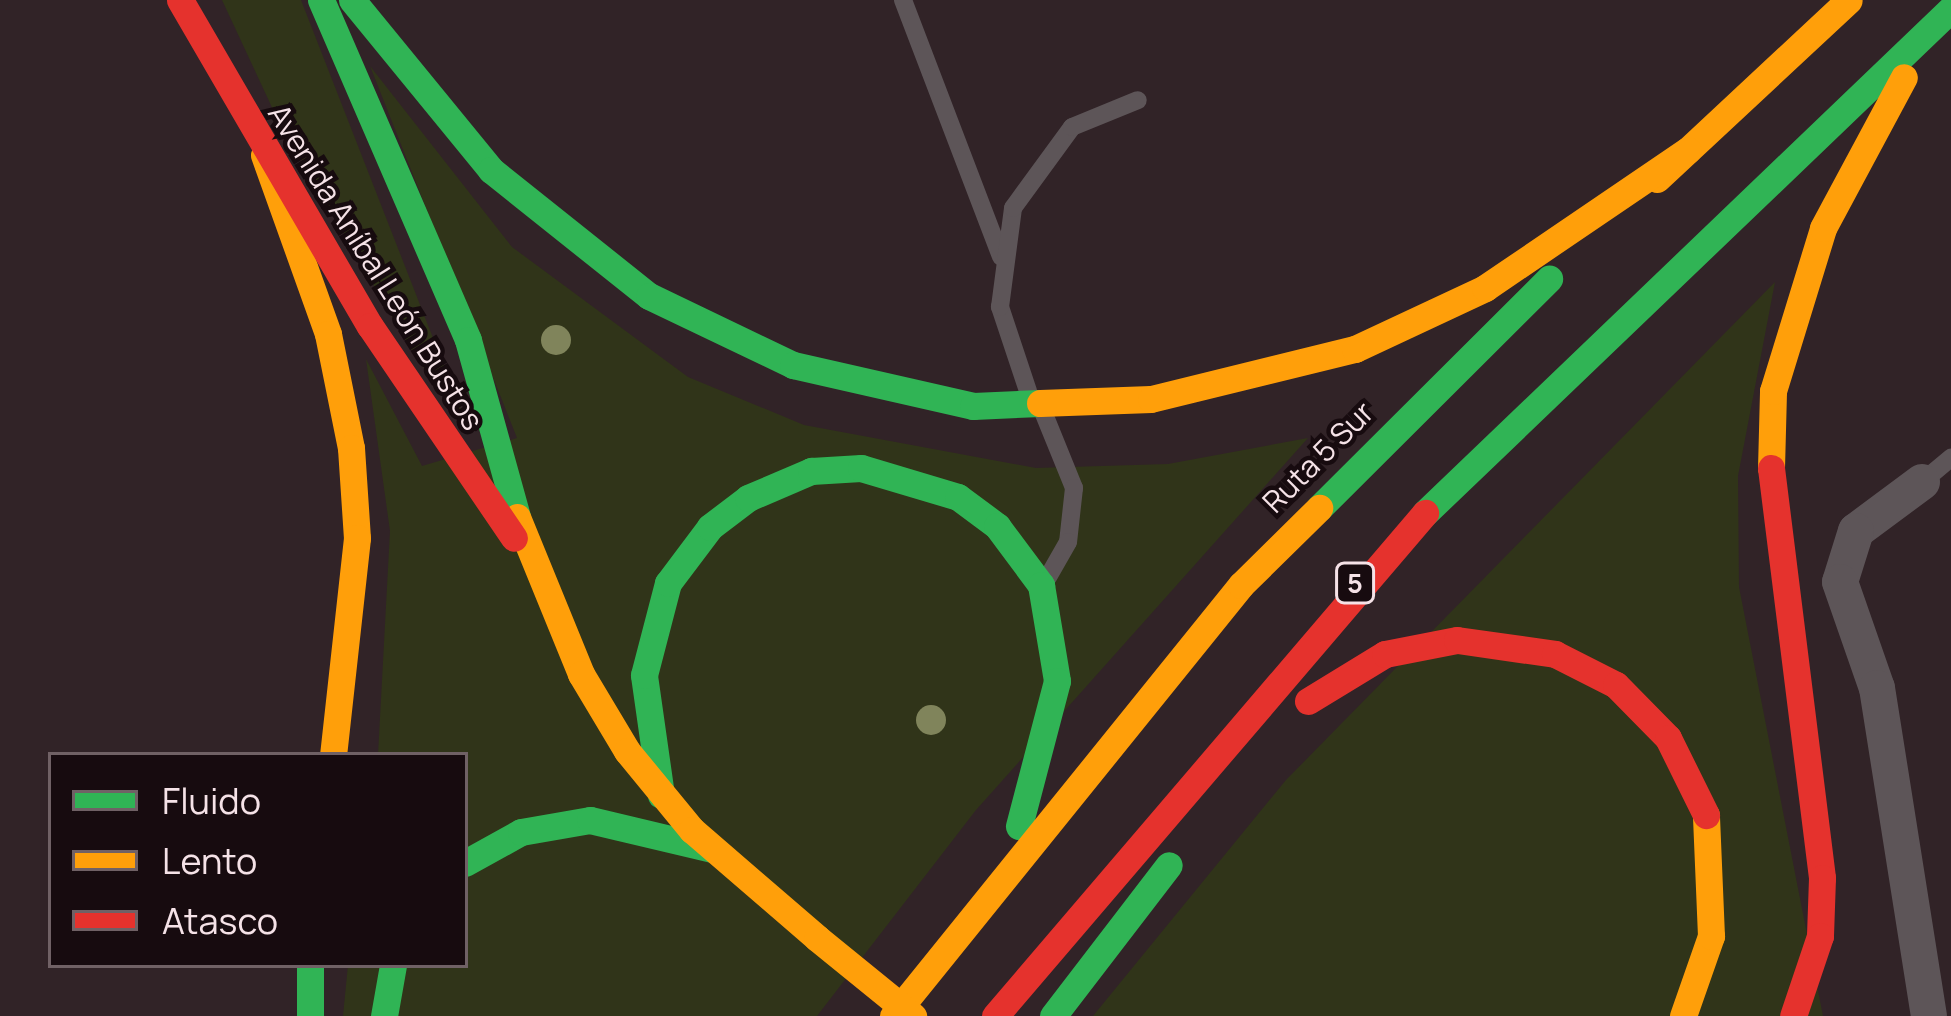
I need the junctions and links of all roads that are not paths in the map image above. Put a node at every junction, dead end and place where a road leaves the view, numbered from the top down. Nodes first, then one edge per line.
1 (180, 0) edge
2 (321, 0) edge
3 (352, 0) edge
4 (903, 0) edge
5 (1850, 0) edge
6 (1941, 19) edge
7 (1138, 100) dead end
8 (1688, 150) junction
9 (264, 155) junction
10 (1759, 190) junction
11 (1001, 257) junction
12 (1042, 411) junction
13 (1951, 458) edge
14 (1936, 476) edge
15 (1501, 484) dead end
16 (530, 560) junction
17 (1041, 585) junction
18 (1374, 623) dead end
19 (332, 752) edge
20 (661, 795) junction
21 (1188, 842) dead end
22 (712, 849) junction
23 (468, 861) edge
24 (998, 875) junction
25 (310, 968) edge
26 (392, 968) edge
27 (310, 1016) edge
28 (384, 1016) edge
29 (893, 1016) edge
30 (913, 1016) edge
31 (995, 1016) edge
32 (1053, 1016) edge
33 (1683, 1016) edge
34 (1792, 1016) edge
35 (1929, 1016) edge

1 - 9 main road, Avenida Aníbal León Bustos
2 - 16 main road, Avenida Aníbal León Bustos
3 - 12 main road
4 - 11 lane
5 - 8 main road, Ruta 5 Sur
6 - 10 main road, 5
6 - 34 main road
7 - 11 lane
8 - 12 main road
8 - 24 main road, Ruta 5 Sur
9 - 16 main road, Avenida Aníbal León Bustos
9 - 19 main road
10 - 15 main road
10 - 31 main road, 5
11 - 12 lane
12 - 17 lane
13 - 14 lane
14 - 35 street
16 - 20 main road, Avenida Aníbal León Bustos
17 - 20 main road
17 - 24 main road
18 - 33 main road
20 - 22 main road, Avenida Aníbal León Bustos
21 - 32 main road
22 - 23 main road
22 - 30 main road, Avenida Aníbal León Bustos, bridge
24 - 29 main road, Ruta 5 Sur
25 - 27 main road
26 - 28 main road

